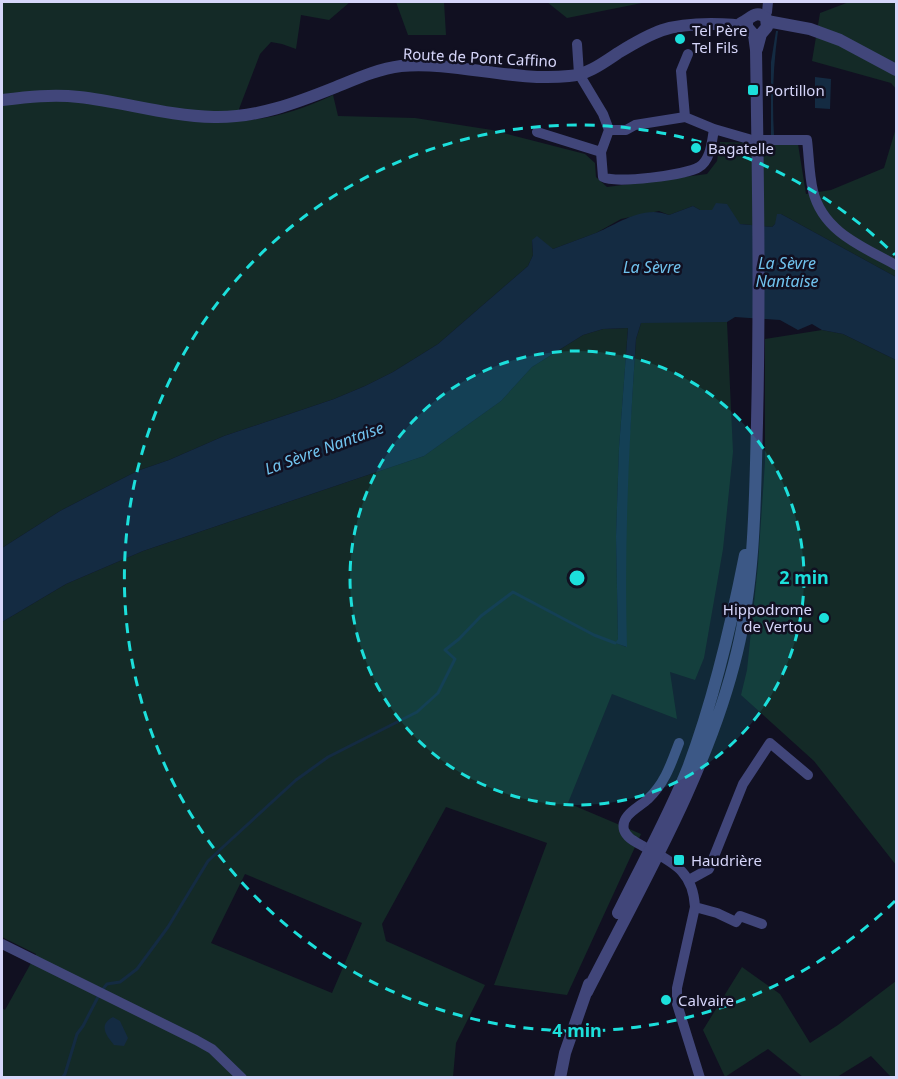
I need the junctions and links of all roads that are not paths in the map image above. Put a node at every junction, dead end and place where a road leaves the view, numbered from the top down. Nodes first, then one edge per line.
1 (759, 19) edge
2 (577, 44) dead end
3 (688, 54) dead end
4 (897, 70) edge
5 (579, 74) junction
6 (2, 100) edge
7 (685, 117) junction
8 (714, 129) junction
9 (609, 130) junction
10 (537, 132) dead end
11 (757, 140) junction
12 (601, 152) junction
13 (897, 265) edge
14 (753, 520) junction
15 (679, 743) dead end
16 (808, 775) dead end
17 (653, 852) junction
18 (689, 880) junction
19 (695, 907) junction
20 (762, 924) dead end
21 (2, 944) edge
22 (242, 1077) edge
23 (560, 1077) edge
24 (700, 1077) edge

1 - 4 street, Route de Pont Caffino
1 - 5 street, Route de Pont Caffino
1 - 11 street
2 - 5 street
3 - 7 street
5 - 6 street, Route de Pont Caffino
5 - 9 street
7 - 8 street
7 - 9 street
8 - 11 street
8 - 12 street
9 - 12 street
10 - 12 street
11 - 13 street
11 - 14 street
14 - 17 street
14 - 17 street
15 - 17 street
16 - 18 street
17 - 18 street
17 - 23 street
18 - 19 street
19 - 20 street
19 - 24 street
21 - 22 street

